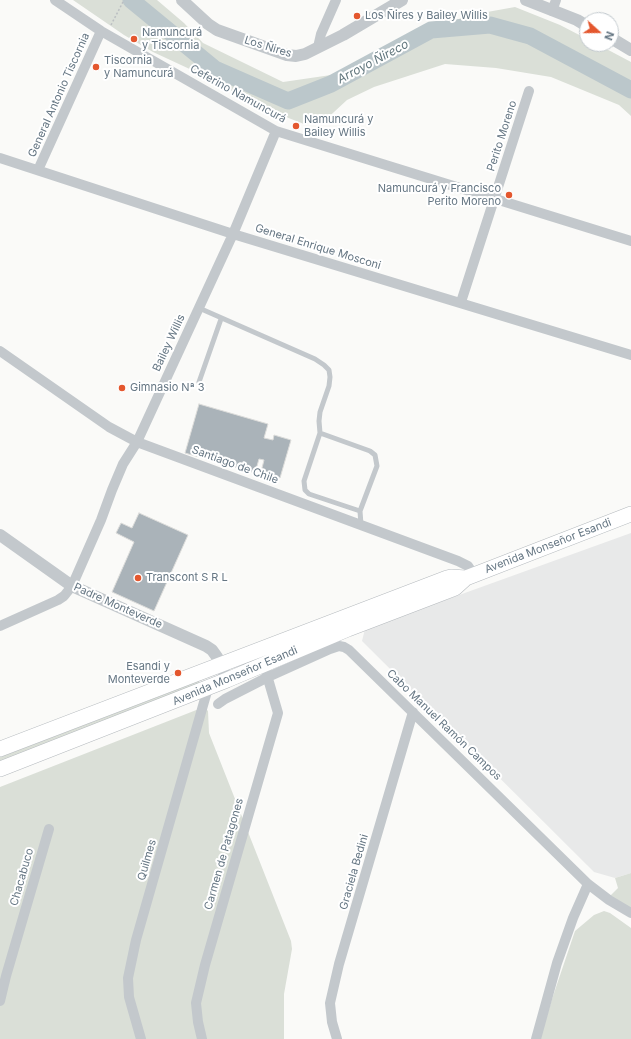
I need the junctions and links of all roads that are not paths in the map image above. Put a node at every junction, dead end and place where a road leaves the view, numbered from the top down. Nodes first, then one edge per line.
1 (55, 0) edge
2 (182, 0) edge
3 (336, 0) edge
4 (402, 0) edge
5 (526, 0) edge
6 (554, 5) edge
7 (579, 21) edge
8 (101, 31) junction
9 (619, 43) edge
10 (318, 47) junction
11 (631, 50) edge
12 (529, 91) dead end
13 (276, 131) junction
14 (0, 158) edge
15 (38, 170) junction
16 (494, 199) junction
17 (233, 234) junction
18 (631, 241) edge
19 (461, 302) junction
20 (199, 308) junction
21 (222, 319) junction
22 (0, 351) edge
23 (631, 355) edge
24 (200, 382) dead end
25 (320, 433) junction
26 (137, 442) junction
27 (360, 511) junction
28 (631, 514) edge
29 (362, 525) junction
30 (0, 535) edge
31 (470, 577) junction
32 (72, 586) junction
33 (0, 626) edge
34 (255, 651) junction
35 (220, 664) junction
36 (265, 671) junction
37 (227, 680) junction
38 (208, 688) junction
39 (218, 704) dead end
40 (413, 712) junction
41 (0, 749) edge
42 (0, 769) edge
43 (49, 829) dead end
44 (588, 884) junction
45 (631, 913) edge
46 (0, 1001) edge
47 (141, 1039) edge
48 (202, 1039) edge
49 (337, 1039) edge
50 (536, 1039) edge

1 - 8 street, Ceferino Namuncurá
2 - 10 street, Los Ñires
3 - 10 street
4 - 10 street, Los Ñires
5 - 6 street
6 - 7 street
8 - 13 street, Ceferino Namuncurá
8 - 15 street, General Antonio Tiscornia
9 - 11 street
12 - 16 street, Perito Moreno
13 - 16 street, Ceferino Namuncurá
13 - 17 street, Bailey Willis
14 - 15 street, General Enrique Mosconi
15 - 17 street, General Enrique Mosconi
16 - 18 street, Ceferino Namuncurá
16 - 19 street, Perito Moreno
17 - 19 street, General Enrique Mosconi
17 - 20 street, Bailey Willis
19 - 23 street, General Enrique Mosconi
20 - 21 lane
20 - 26 street, Bailey Willis
21 - 24 lane
21 - 25 lane
22 - 26 street, Santiago de Chile
25 - 27 lane
25 - 27 lane
26 - 29 street, Santiago de Chile
26 - 32 street, Bailey Willis
27 - 29 lane
28 - 31 main road, Avenida Monseñor Esandi
29 - 31 street, Santiago de Chile
30 - 32 street, Padre Monteverde
31 - 34 main road, Avenida Monseñor Esandi
31 - 36 main road, Avenida Monseñor Esandi
32 - 33 street
32 - 35 street, Padre Monteverde
34 - 35 main road, Avenida Monseñor Esandi
34 - 36 street, Carmen de Patagones
35 - 37 street, Padre Monteverde
35 - 41 main road, Avenida Monseñor Esandi
36 - 37 main road, Avenida Monseñor Esandi
36 - 39 street, Cabo Manuel Ramón Campos
36 - 40 street, Cabo Manuel Ramón Campos
36 - 48 street, Carmen de Patagones
37 - 38 main road, Avenida Monseñor Esandi
38 - 42 main road, Avenida Monseñor Esandi
38 - 47 street, Quilmes
40 - 44 street, Cabo Manuel Ramón Campos
40 - 49 street, Graciela Bedini
43 - 46 street, Chacabuco
44 - 45 street, Cabo Manuel Ramón Campos
44 - 50 street

